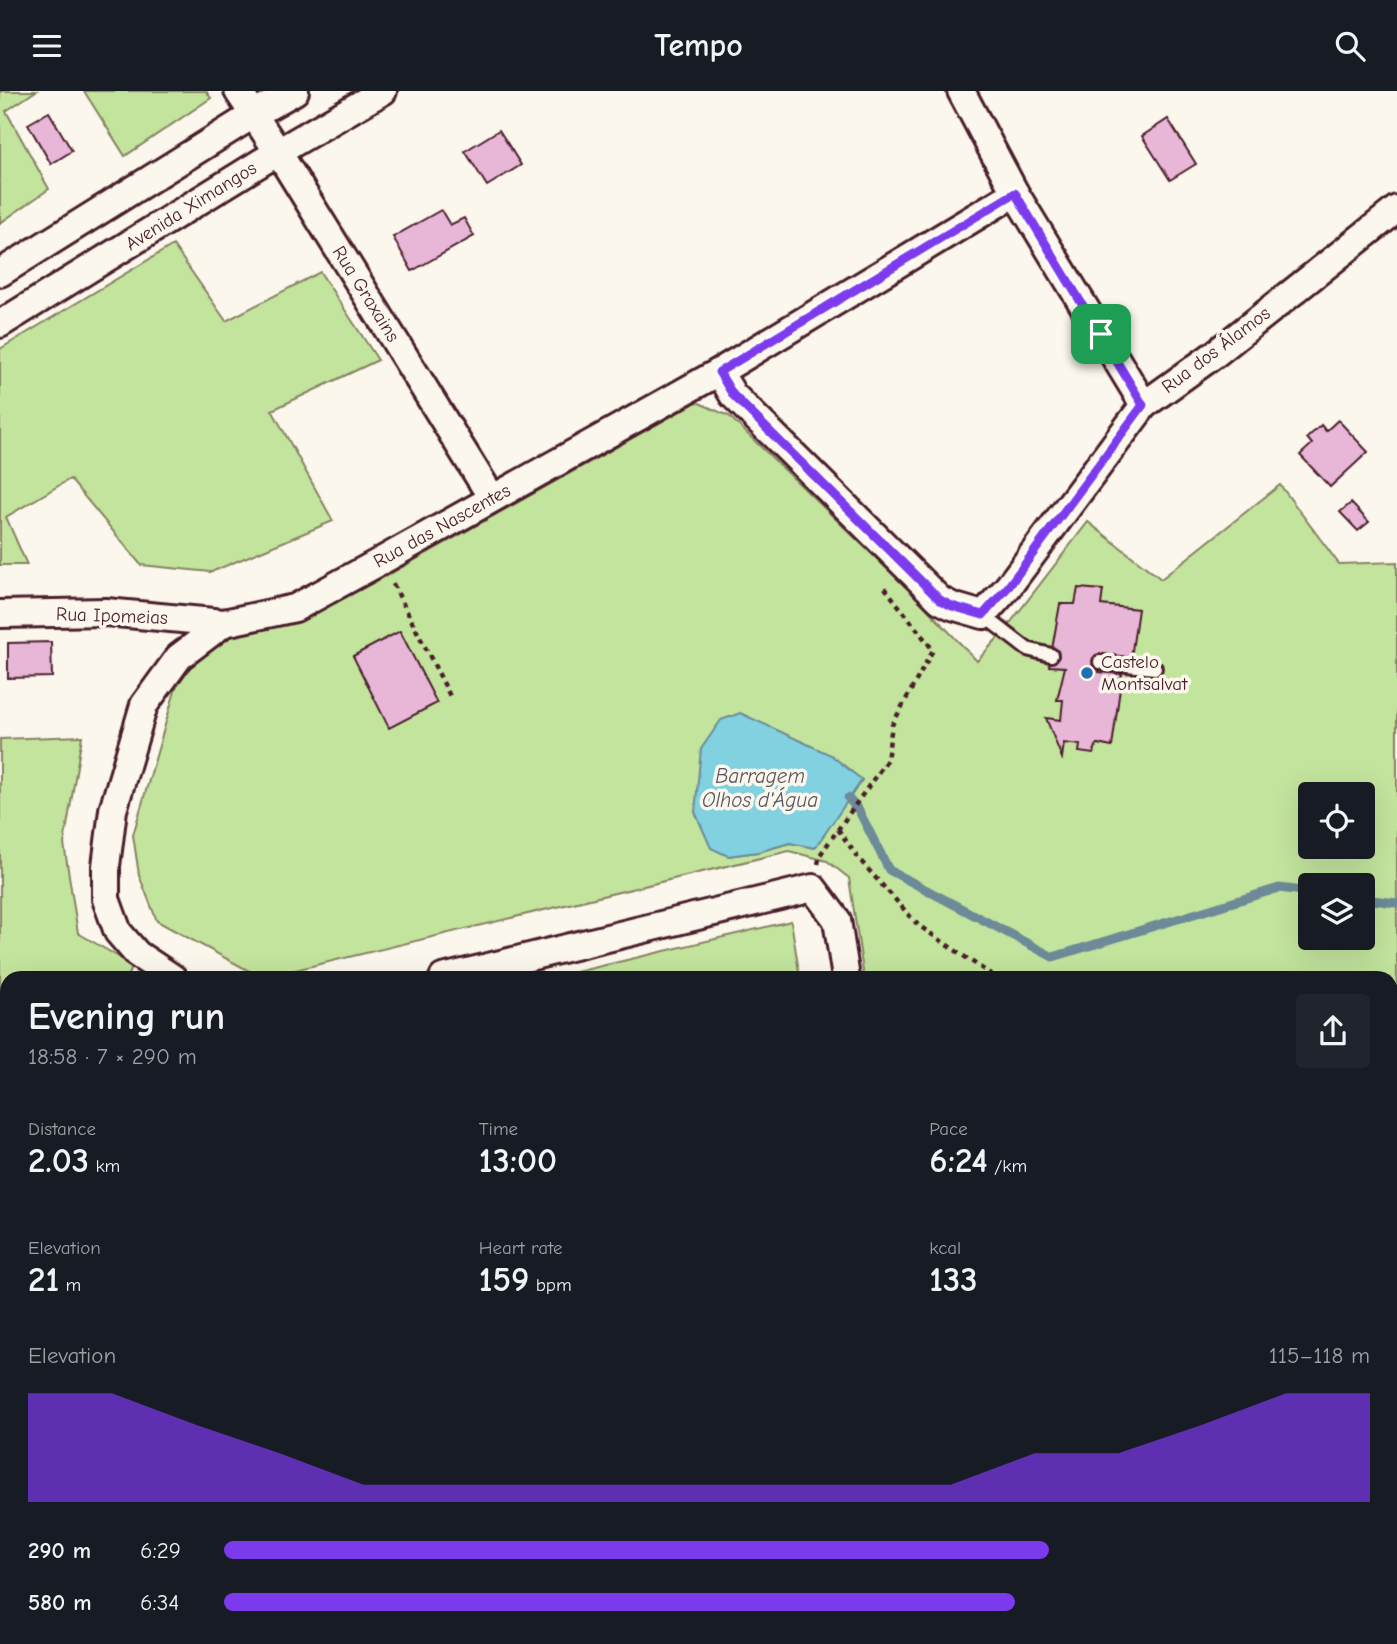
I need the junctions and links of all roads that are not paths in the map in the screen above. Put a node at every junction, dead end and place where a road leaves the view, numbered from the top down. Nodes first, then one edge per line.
1 (237, 91) edge
2 (295, 91) edge
3 (383, 91) edge
4 (961, 91) edge
5 (253, 115) junction
6 (278, 152) junction
7 (1015, 193) junction
8 (1397, 209) edge
9 (0, 274) edge
10 (0, 324) edge
11 (719, 372) junction
12 (1143, 405) junction
13 (492, 498) junction
14 (0, 614) edge
15 (983, 615) junction
16 (224, 623) junction
17 (1051, 655) dead end
18 (1100, 662) dead end
19 (1155, 669) dead end
20 (162, 971) edge
21 (472, 971) edge
22 (845, 971) edge

1 - 5 street, Rua Graxains
2 - 5 street
3 - 6 street, Avenida Ximangos
4 - 7 street
5 - 6 street, Rua Graxains
5 - 9 street
6 - 10 street, Avenida Ximangos
6 - 13 street, Rua Graxains
7 - 11 street, Rua das Nascentes
7 - 12 street
8 - 12 street, Rua dos Álamos
11 - 13 street, Rua das Nascentes
11 - 15 street
12 - 15 street, Rua dos Álamos
13 - 16 street, Rua das Nascentes
14 - 16 street, Rua Ipomeias
15 - 17 lane
16 - 20 street, Rua das Nascentes
18 - 19 lane
21 - 22 street

